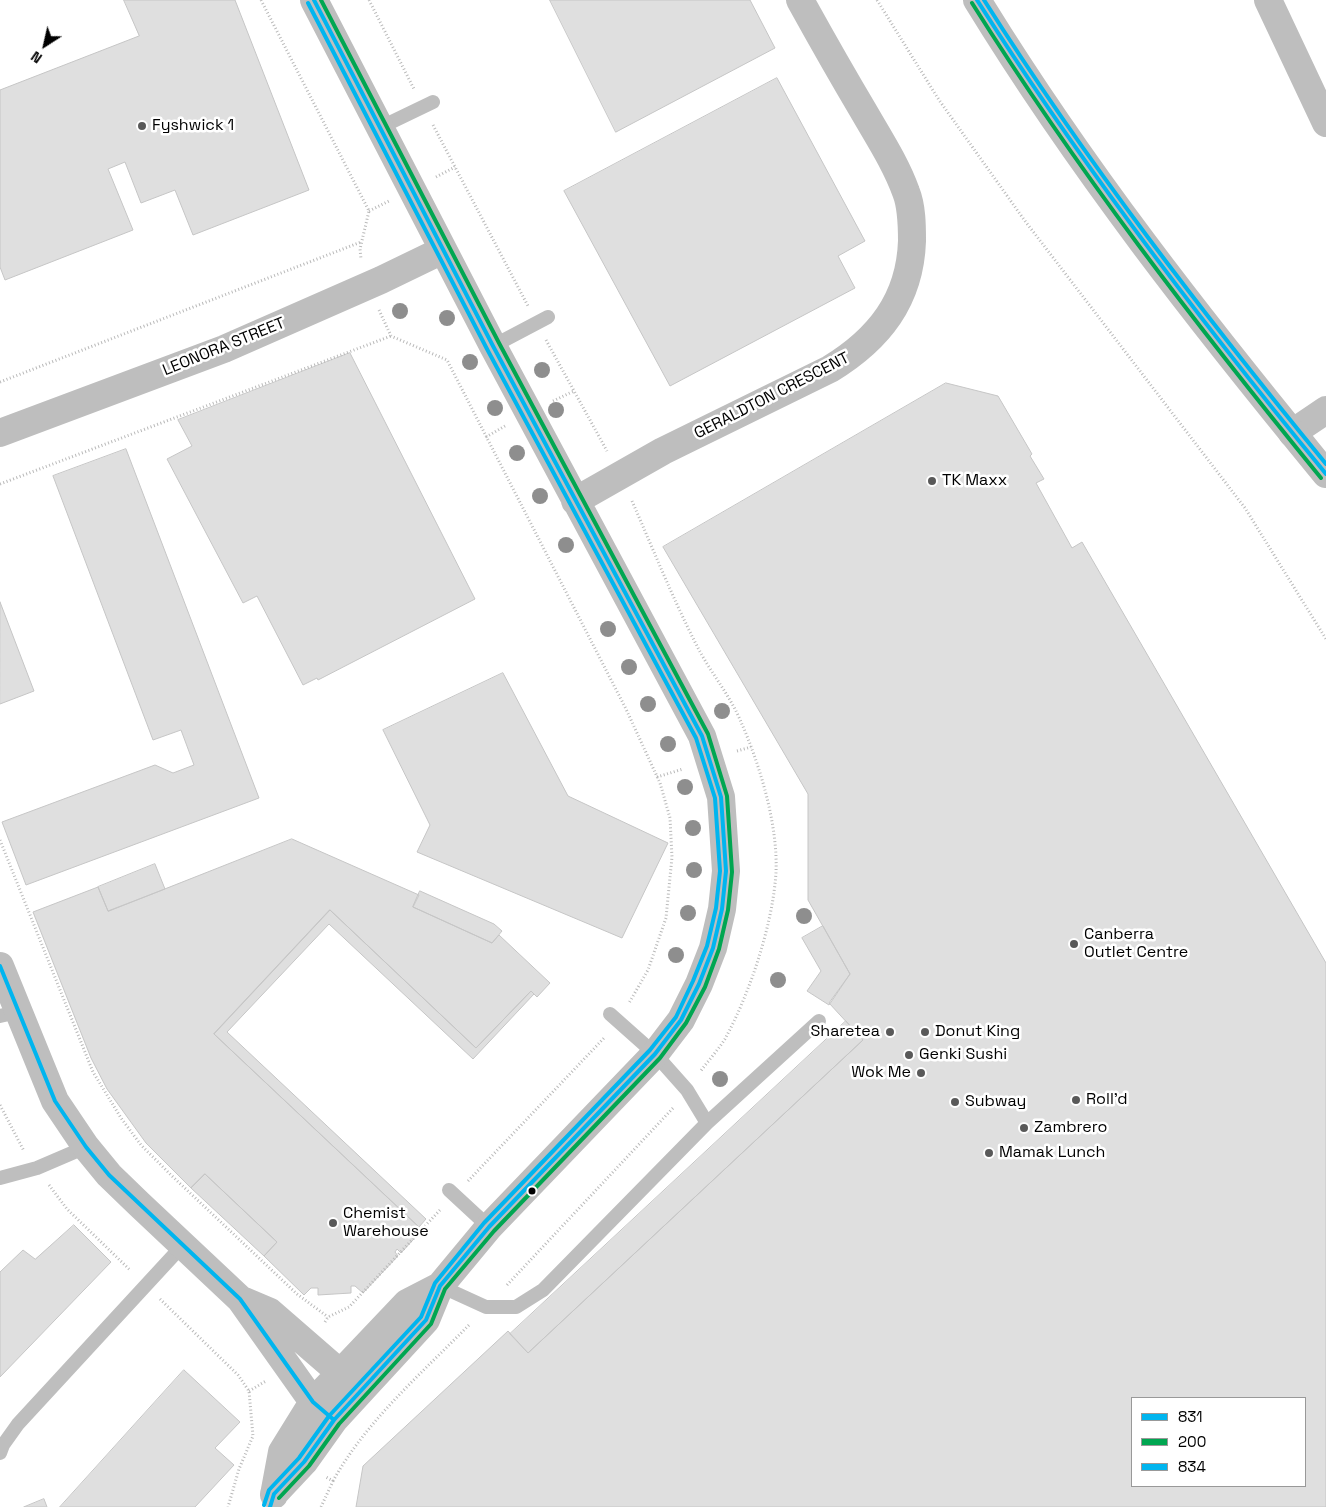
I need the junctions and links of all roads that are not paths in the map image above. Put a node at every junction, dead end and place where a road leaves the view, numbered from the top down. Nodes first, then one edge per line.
1 (314, 0) edge
2 (800, 0) edge
3 (977, 0) edge
4 (1268, 0) edge
5 (428, 104) road end
6 (1326, 122) edge
7 (379, 128) junction
8 (443, 250) junction
9 (542, 320) road end
10 (493, 346) junction
11 (1326, 410) edge
12 (0, 433) edge
13 (1292, 433) junction
14 (1326, 474) edge
15 (575, 501) junction
16 (0, 966) edge
17 (9, 1014) edge
18 (614, 1018) road end
19 (819, 1021) dead end
20 (655, 1054) junction
21 (707, 1123) junction
22 (86, 1147) junction
23 (0, 1178) edge
24 (452, 1193) road end
25 (489, 1227) junction
26 (183, 1245) junction
27 (440, 1286) junction
28 (240, 1299) junction
29 (340, 1372) junction
30 (360, 1391) junction
31 (313, 1402) junction
32 (334, 1420) junction
33 (0, 1453) edge
34 (272, 1500) edge

1 - 7 main road
2 - 15 main road, GERALDTON CRESCENT
3 - 13 main road
4 - 6 main road
5 - 7 lane
7 - 8 main road
8 - 10 main road
8 - 12 main road, LEONORA STREET
9 - 10 lane
10 - 15 main road
11 - 13 main road
13 - 14 main road
15 - 20 main road
16 - 17 main road
17 - 22 main road
18 - 20 lane
19 - 21 lane
20 - 21 lane
20 - 25 main road
21 - 27 lane
22 - 23 lane
22 - 26 main road
24 - 25 lane
25 - 27 main road
26 - 28 main road
26 - 33 lane
27 - 29 main road
27 - 30 main road
28 - 29 main road
28 - 31 main road
29 - 30 main road
29 - 31 main road
30 - 32 main road
31 - 32 main road
31 - 34 main road
32 - 34 main road

